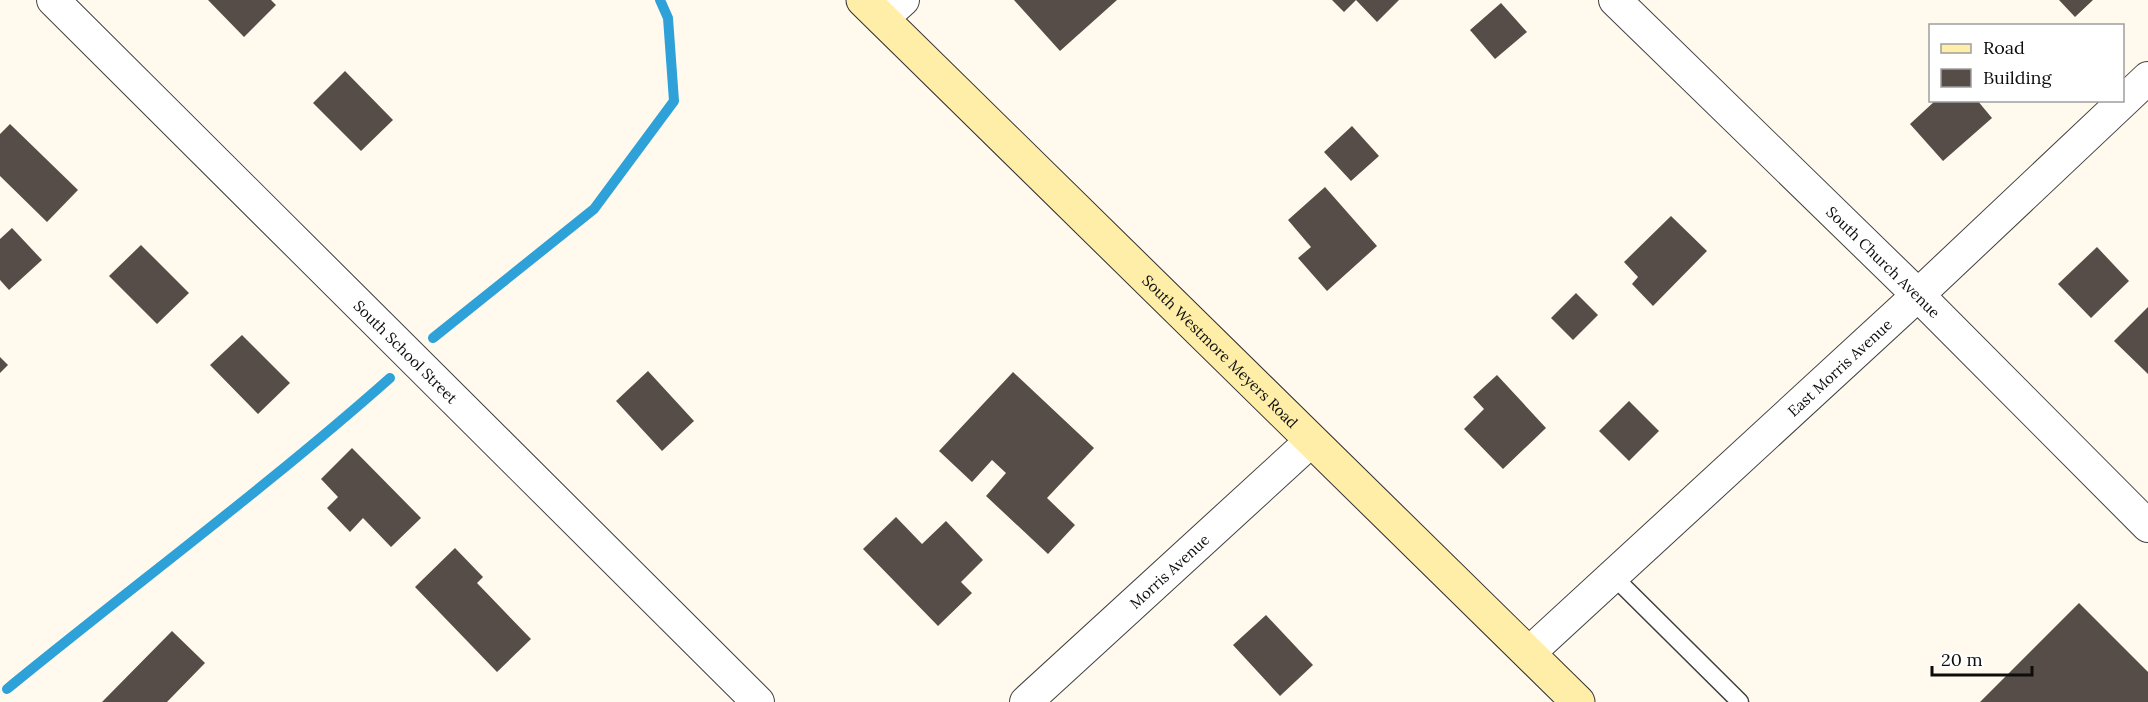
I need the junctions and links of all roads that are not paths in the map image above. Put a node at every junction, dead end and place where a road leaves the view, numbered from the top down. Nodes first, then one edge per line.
1 (53, 0) edge
2 (1616, 0) edge
3 (883, 6) edge
4 (2148, 78) edge
5 (2124, 101) edge
6 (2123, 102) edge
7 (1918, 295) junction
8 (1311, 441) junction
9 (2148, 526) edge
10 (1612, 576) junction
11 (1529, 653) junction
12 (758, 702) edge
13 (1026, 702) edge
14 (1578, 702) edge
15 (1740, 702) edge

1 - 12 street, South School Street
2 - 7 street, South Church Avenue
3 - 8 street, South Westmore Meyers Road
4 - 5 street, East Morris Avenue
6 - 7 street, East Morris Avenue
7 - 9 street, South Church Avenue
7 - 10 street, East Morris Avenue
8 - 11 street, South Westmore Meyers Road
8 - 13 street, Morris Avenue
10 - 11 street, East Morris Avenue
10 - 15 lane
11 - 14 street, South Westmore Meyers Road

